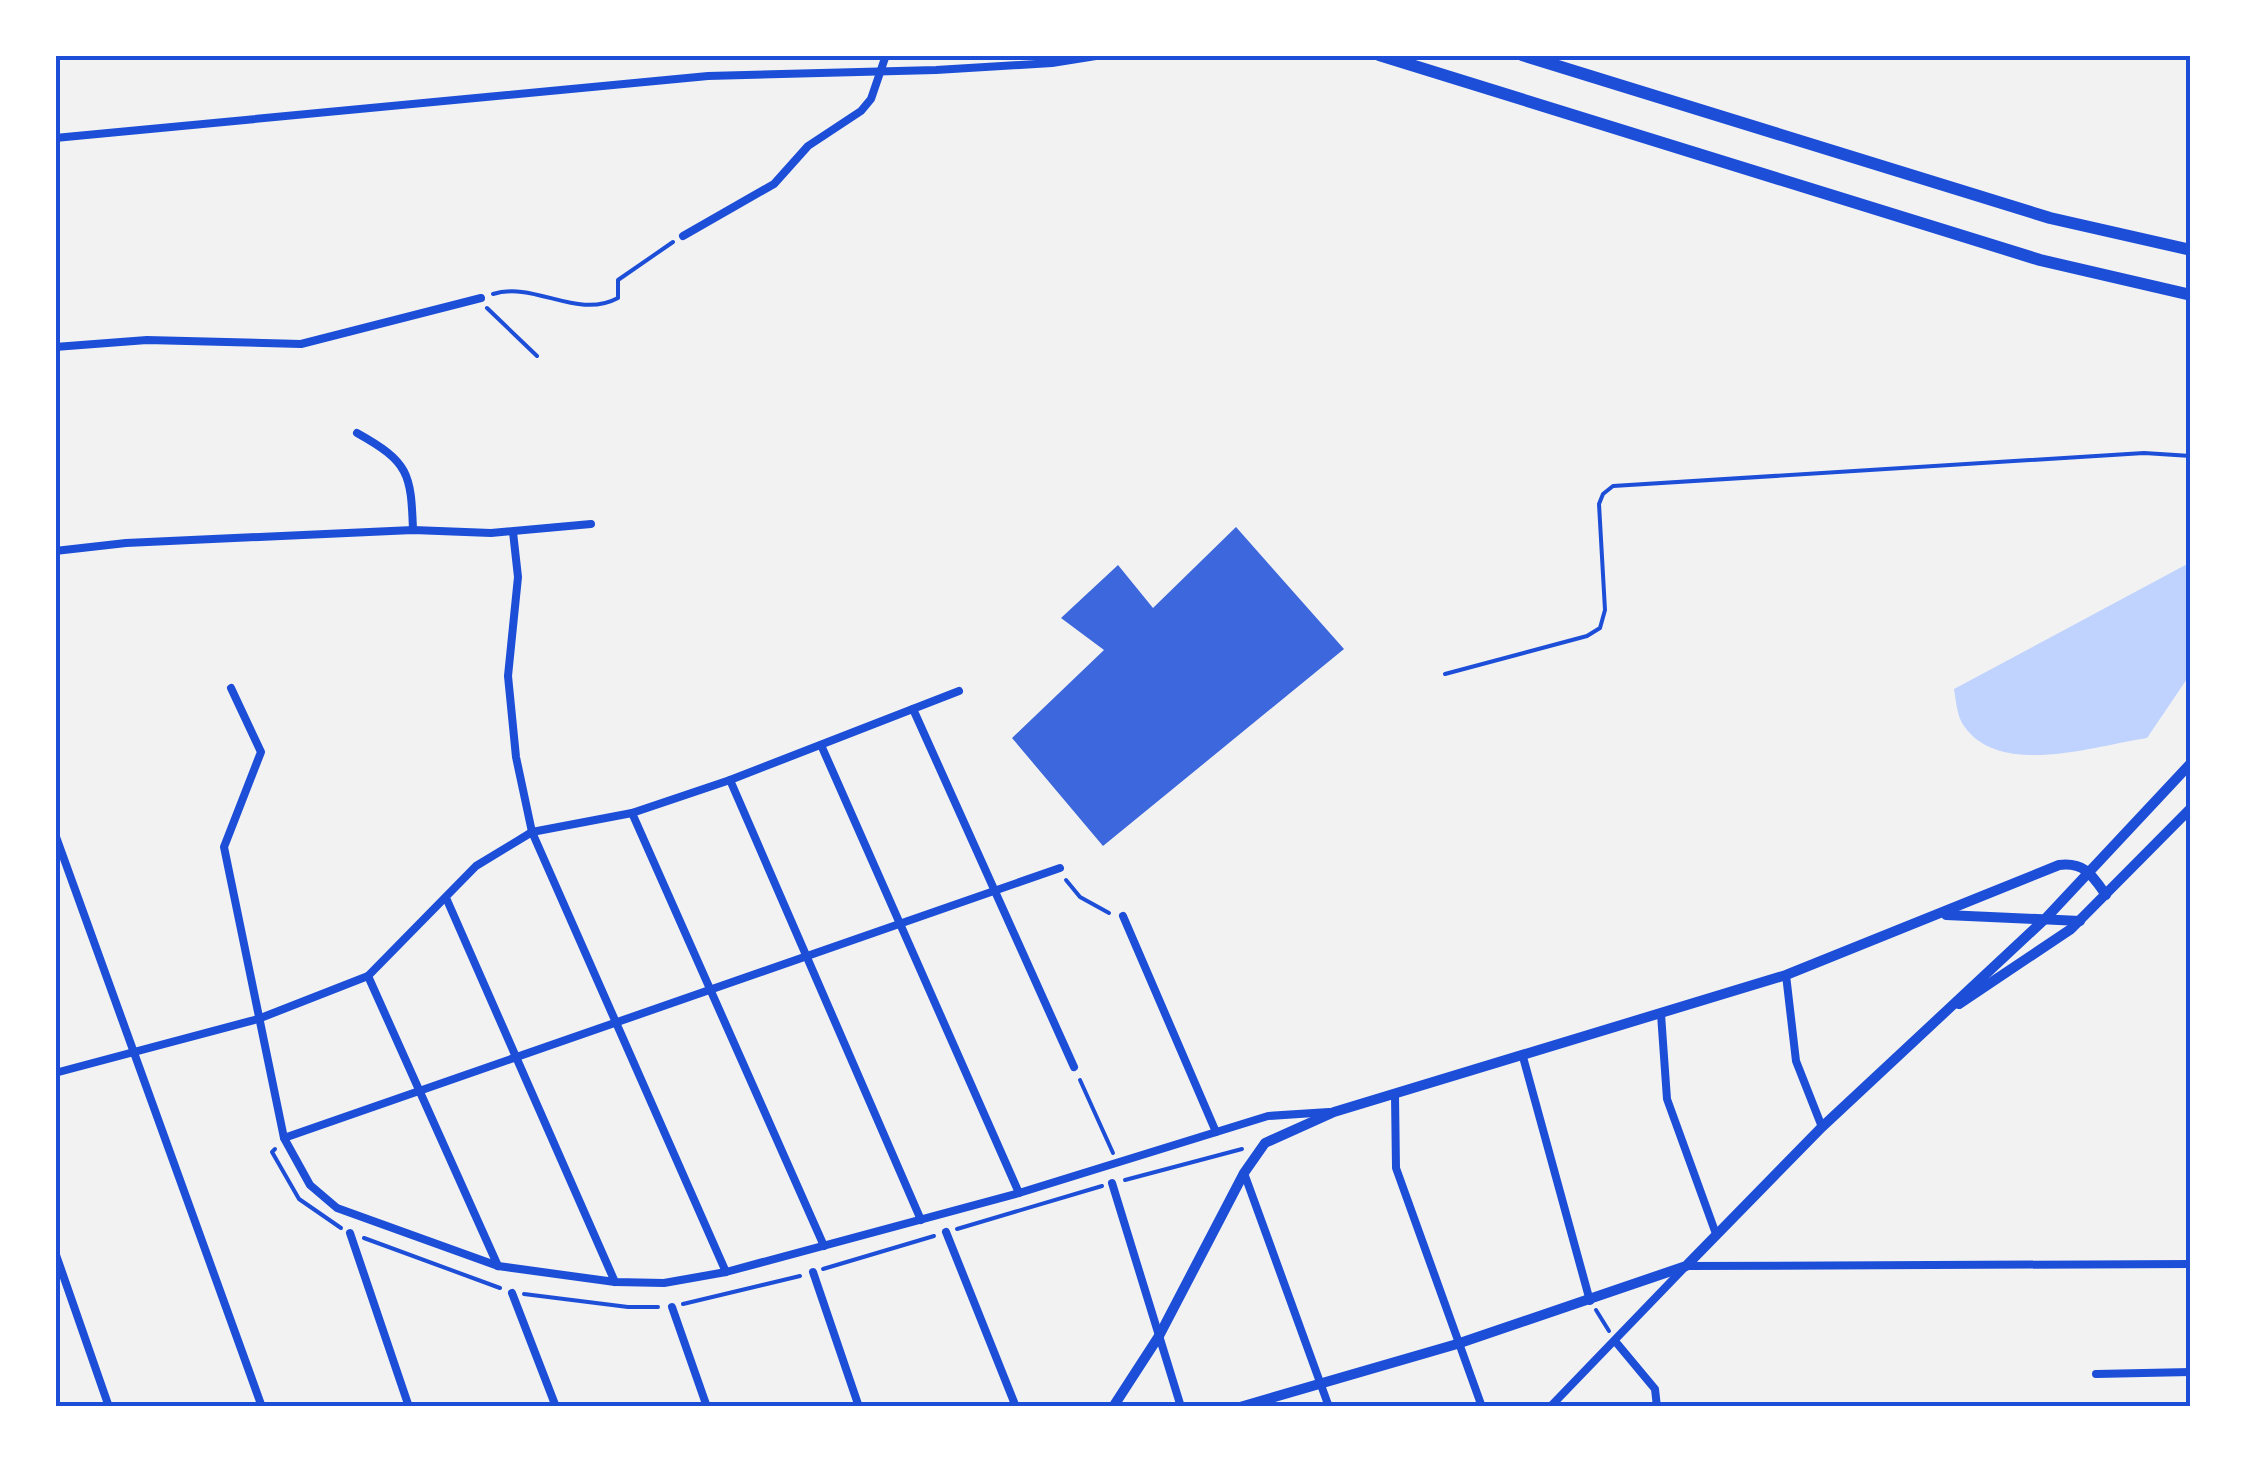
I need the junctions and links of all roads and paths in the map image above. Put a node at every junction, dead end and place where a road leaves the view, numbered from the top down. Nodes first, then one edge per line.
1 (886, 55) edge
2 (1102, 55) edge
3 (1379, 55) edge
4 (1522, 55) edge
5 (1056, 59) edge
6 (883, 70) junction
7 (55, 138) edge
8 (683, 236) joint
9 (2191, 250) edge
10 (2191, 295) edge
11 (481, 298) junction
12 (55, 347) edge
13 (537, 356) dead end
14 (357, 433) dead end
15 (2191, 456) edge
16 (591, 524) dead end
17 (412, 530) junction
18 (513, 532) junction
19 (55, 551) edge
20 (1446, 674) dead end
21 (231, 688) dead end
22 (958, 691) dead end
23 (913, 709) junction
24 (821, 744) junction
25 (2191, 763) edge
26 (730, 780) junction
27 (2191, 808) edge
28 (632, 812) junction
29 (532, 832) junction
30 (55, 834) edge
31 (1060, 868) joint
32 (2089, 871) junction
33 (994, 890) junction
34 (2106, 895) junction
35 (447, 900) junction
36 (1940, 915) junction
37 (1123, 916) joint
38 (2046, 918) junction
39 (2080, 922) junction
40 (901, 923) junction
41 (806, 956) junction
42 (1786, 975) junction
43 (368, 976) junction
44 (708, 990) junction
45 (1661, 1014) junction
46 (258, 1019) junction
47 (1933, 1020) junction
48 (615, 1022) junction
49 (130, 1053) junction
50 (516, 1057) junction
51 (1524, 1057) junction
52 (1074, 1067) joint
53 (55, 1072) edge
54 (420, 1090) junction
55 (1396, 1096) junction
56 (1334, 1112) junction
57 (1822, 1127) junction
58 (1216, 1132) junction
59 (284, 1138) junction
60 (1265, 1142) junction
61 (1117, 1162) junction
62 (1244, 1173) junction
63 (1112, 1183) junction
64 (1018, 1192) junction
65 (920, 1220) junction
66 (350, 1232) junction
67 (946, 1232) junction
68 (1716, 1234) junction
69 (824, 1246) junction
70 (55, 1252) edge
71 (2191, 1264) edge
72 (498, 1266) junction
73 (1686, 1266) junction
74 (726, 1272) junction
75 (813, 1272) junction
76 (615, 1282) junction
77 (512, 1293) junction
78 (1590, 1301) junction
79 (672, 1306) junction
80 (1159, 1336) junction
81 (1616, 1342) junction
82 (1457, 1344) junction
83 (2191, 1372) edge
84 (2096, 1374) dead end
85 (1320, 1382) junction
86 (109, 1407) edge
87 (262, 1407) edge
88 (409, 1407) edge
89 (556, 1407) edge
90 (706, 1407) edge
91 (859, 1407) edge
92 (1016, 1407) edge
93 (1112, 1407) edge
94 (1180, 1407) edge
95 (1240, 1407) edge
96 (1329, 1407) edge
97 (1482, 1407) edge
98 (1550, 1407) edge
99 (1657, 1407) edge

1 - 6 street
2 - 5 street
3 - 10 main road
4 - 9 main road
5 - 6 street
6 - 7 street
6 - 8 street
8 - 11 path
11 - 12 street
11 - 13 path
14 - 17 street
15 - 20 lane
16 - 18 street
17 - 18 street
17 - 19 street
18 - 29 street
21 - 46 street
22 - 23 street
23 - 24 street
23 - 33 street
24 - 26 street
24 - 40 street
25 - 32 street
26 - 28 street
26 - 41 street
27 - 34 street
28 - 29 street
28 - 44 street
29 - 35 street
29 - 48 street
30 - 49 street
31 - 33 street
31 - 37 path
32 - 34 street
32 - 36 street
32 - 38 street
33 - 40 street
33 - 52 street
34 - 39 street
35 - 43 street
35 - 50 street
36 - 38 street
36 - 42 street
37 - 58 street
38 - 39 street
38 - 47 street
39 - 47 street
40 - 41 street
40 - 64 street
41 - 44 street
41 - 65 street
42 - 45 street
42 - 57 street
43 - 46 street
43 - 54 street
44 - 48 street
44 - 69 street
45 - 51 street
45 - 68 street
46 - 49 street
46 - 59 street
47 - 57 street
48 - 50 street
48 - 74 street
49 - 53 street
49 - 87 street
50 - 54 street
50 - 76 street
51 - 55 street
51 - 78 street
52 - 61 path
54 - 59 street
54 - 72 street
55 - 56 street
55 - 82 street
56 - 58 street
56 - 60 street
57 - 68 street
58 - 61 street
59 - 66 path
59 - 72 street
60 - 62 street
60 - 63 path
61 - 64 street
62 - 80 street
62 - 85 street
63 - 67 path
63 - 80 street
64 - 65 street
65 - 69 street
66 - 77 path
66 - 88 street
67 - 75 path
67 - 92 street
68 - 73 street
69 - 74 street
70 - 86 street
71 - 73 street
72 - 76 street
73 - 78 street
73 - 81 street
74 - 76 street
75 - 79 path
75 - 91 street
77 - 79 path
77 - 89 street
78 - 81 path
78 - 82 street
79 - 90 street
80 - 93 street
80 - 94 street
81 - 98 street
81 - 99 street
82 - 85 street
82 - 97 street
83 - 84 street
85 - 95 street
85 - 96 street

